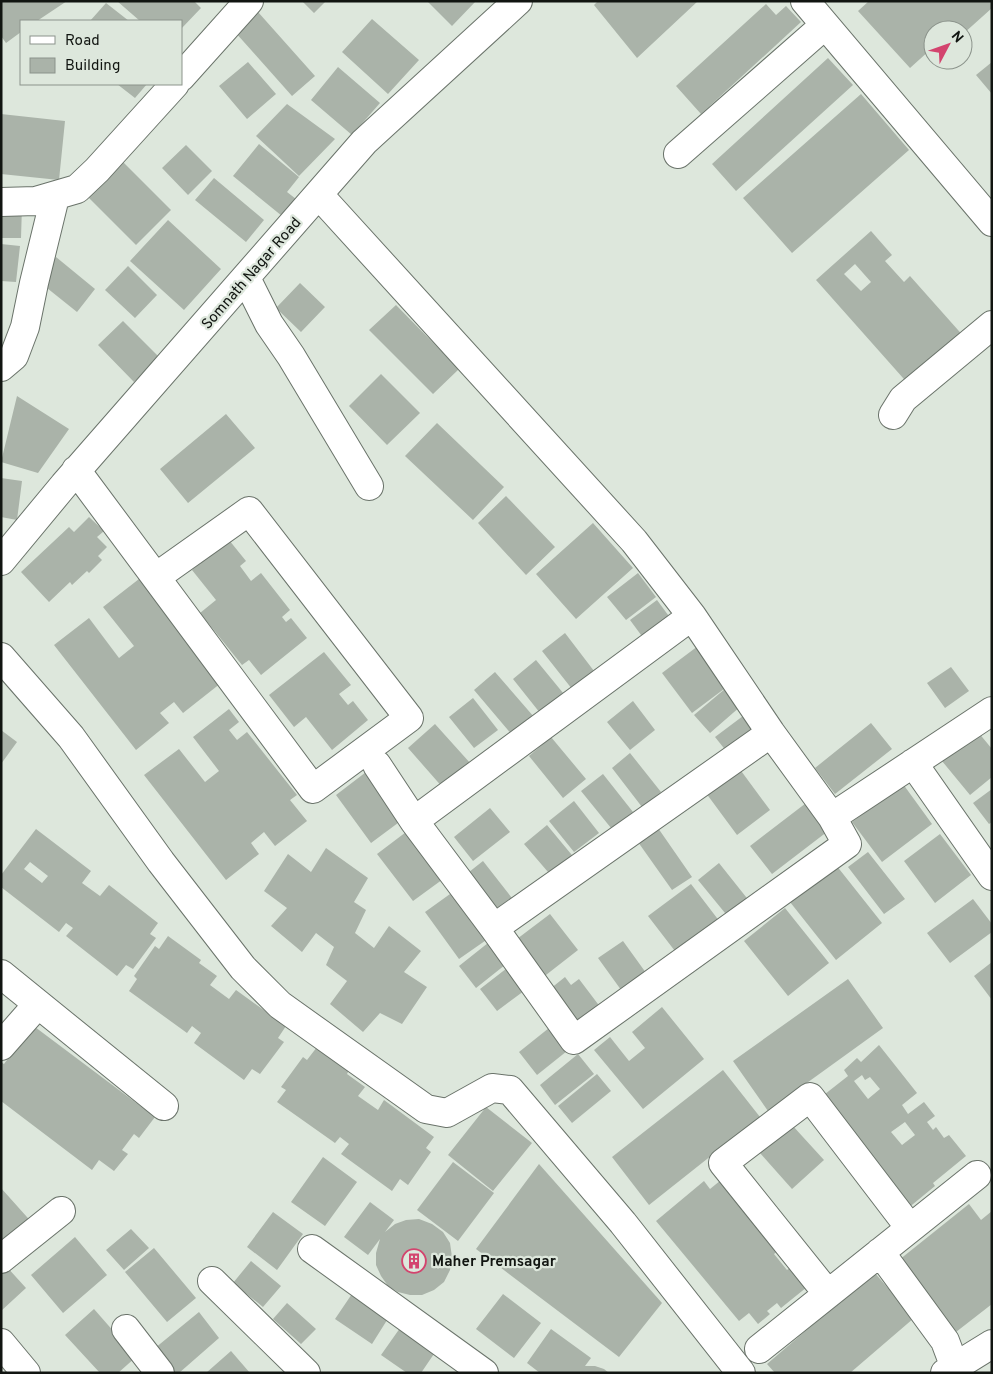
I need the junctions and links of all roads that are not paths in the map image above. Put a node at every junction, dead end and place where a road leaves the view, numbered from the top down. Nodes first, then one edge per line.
1 (250, 1) edge
2 (518, 1) edge
3 (805, 1) edge
4 (824, 25) junction
5 (182, 76) edge
6 (174, 85) edge
7 (678, 154) dead end
8 (320, 195) junction
9 (56, 196) junction
10 (1, 202) edge
11 (992, 222) edge
12 (246, 278) junction
13 (992, 326) edge
14 (1, 367) edge
15 (893, 415) dead end
16 (76, 470) junction
17 (369, 486) dead end
18 (1, 561) edge
19 (156, 577) junction
20 (692, 616) junction
21 (1, 657) edge
22 (992, 711) edge
23 (771, 733) junction
24 (913, 763) junction
25 (377, 765) dead end
26 (832, 817) junction
27 (414, 821) junction
28 (992, 876) edge
29 (494, 928) junction
30 (1, 974) edge
31 (38, 1004) junction
32 (1, 1046) edge
33 (164, 1106) dead end
34 (977, 1174) dead end
35 (61, 1211) dead end
36 (910, 1228) junction
37 (312, 1249) dead end
38 (880, 1252) junction
39 (1, 1259) edge
40 (212, 1281) dead end
41 (828, 1294) junction
42 (126, 1329) dead end
43 (1, 1343) edge
44 (992, 1344) edge
45 (759, 1349) dead end
46 (952, 1371) edge
47 (26, 1373) edge
48 (160, 1373) edge
49 (306, 1373) edge
50 (484, 1373) edge
51 (741, 1373) edge

1 - 5 street
2 - 8 street, Somnath Nagar Road
3 - 4 street
4 - 7 street
4 - 11 street
6 - 9 street
8 - 12 street, Somnath Nagar Road
8 - 20 street
9 - 10 street
9 - 14 street
12 - 16 street, Somnath Nagar Road
12 - 17 street
13 - 15 street
16 - 18 street, Somnath Nagar Road
16 - 19 street
19 - 19 street
20 - 23 street
20 - 27 street
21 - 51 street
22 - 24 street
23 - 26 street
23 - 29 street
24 - 26 street
24 - 28 street
25 - 27 street
26 - 29 street
27 - 29 street
30 - 31 street
31 - 32 street
31 - 33 street
34 - 36 street
35 - 39 street
36 - 38 street
36 - 41 street
37 - 50 street
38 - 41 street
38 - 46 street
40 - 49 street
41 - 45 street
42 - 48 street
43 - 47 street
44 - 46 street

